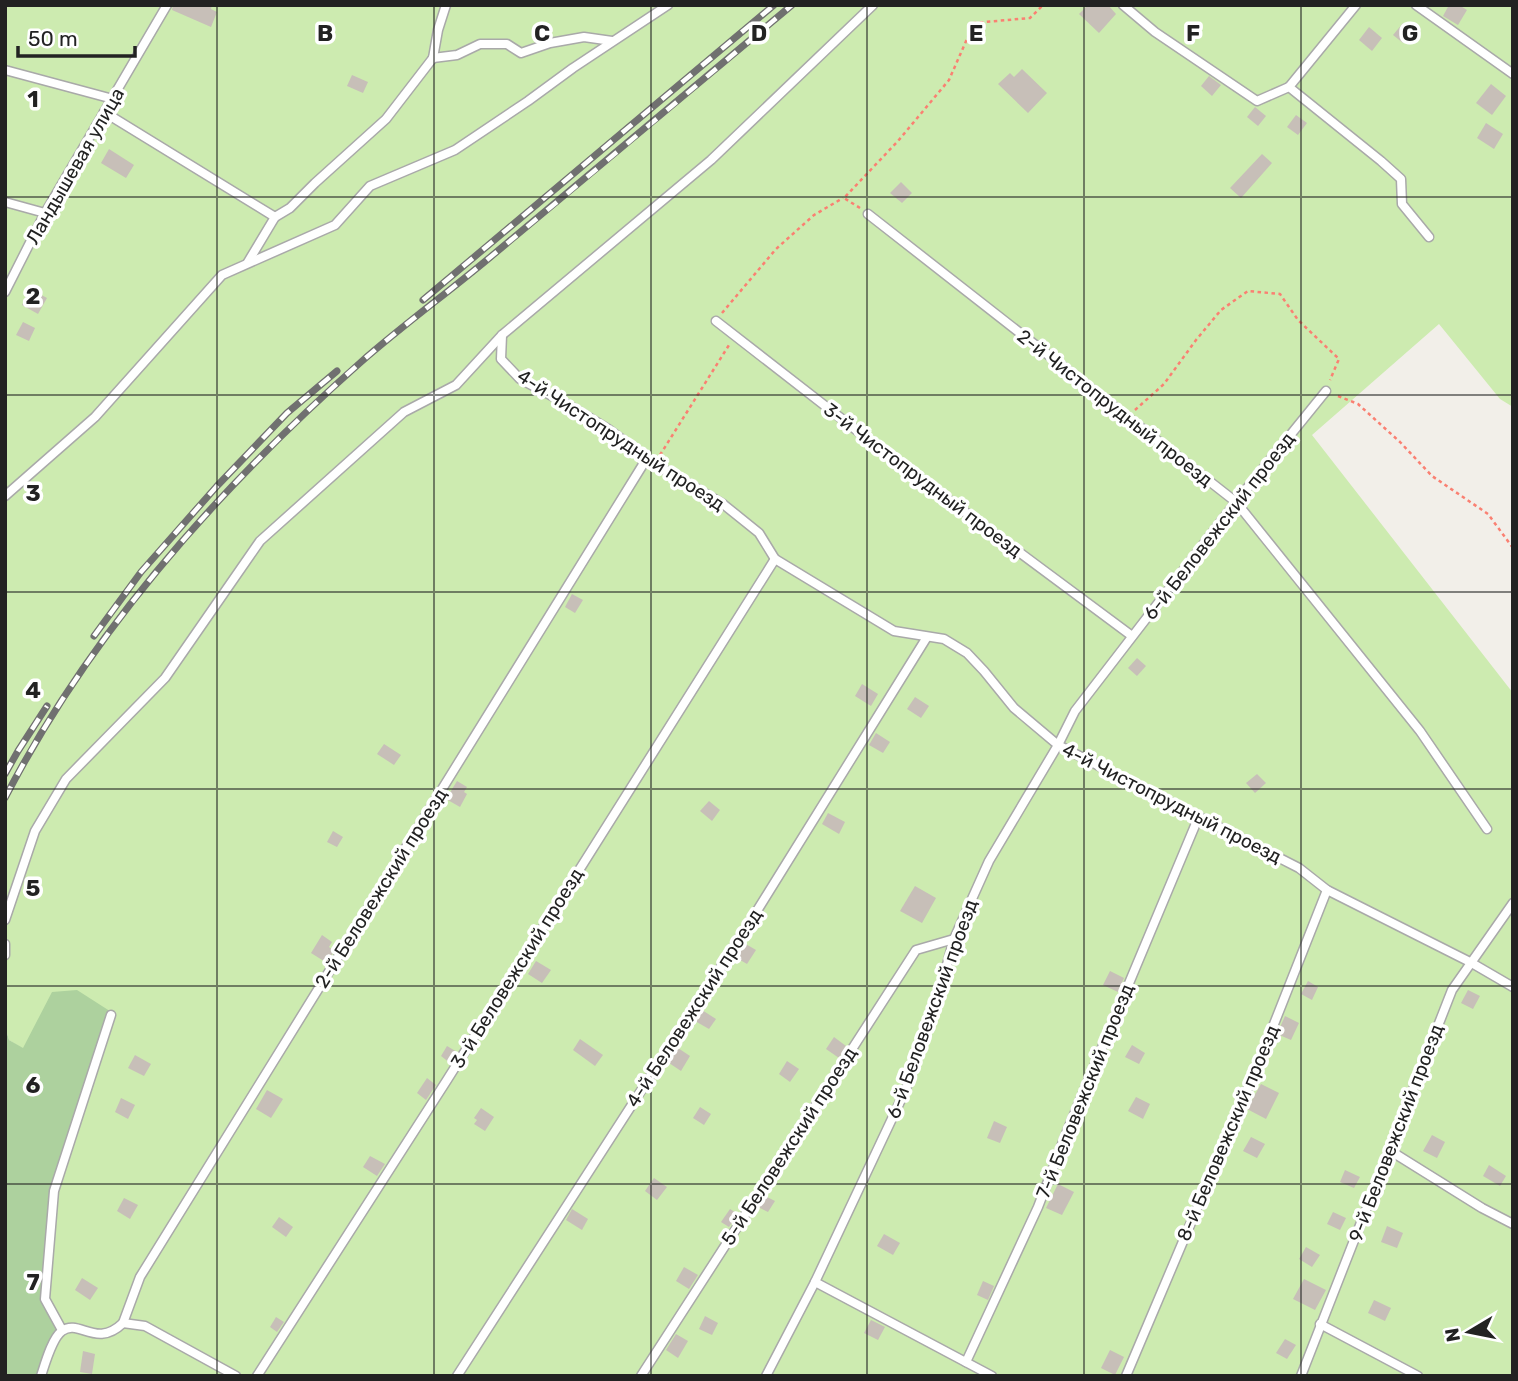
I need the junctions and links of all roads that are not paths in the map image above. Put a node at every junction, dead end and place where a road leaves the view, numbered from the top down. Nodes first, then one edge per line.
1 (167, 5) edge
2 (446, 5) edge
3 (668, 5) edge
4 (873, 5) edge
5 (1123, 5) edge
6 (1356, 5) edge
7 (1416, 5) edge
8 (612, 41) junction
9 (433, 58) junction
10 (5, 70) edge
11 (1513, 75) edge
12 (1290, 87) junction
13 (113, 99) junction
14 (104, 111) junction
15 (5, 202) edge
16 (46, 213) junction
17 (869, 214) road end
18 (275, 216) junction
19 (1429, 237) dead end
20 (248, 262) junction
21 (5, 292) edge
22 (716, 321) road end
23 (502, 335) junction
24 (1326, 391) road end
25 (647, 458) junction
26 (5, 496) edge
27 (1236, 502) junction
28 (775, 558) junction
29 (1132, 636) junction
30 (927, 637) junction
31 (1058, 745) junction
32 (1199, 816) junction
33 (1487, 829) dead end
34 (1327, 890) junction
35 (1513, 903) edge
36 (5, 920) edge
37 (954, 939) junction
38 (5, 944) edge
39 (5, 955) edge
40 (1470, 962) junction
41 (1513, 988) edge
42 (111, 1015) dead end
43 (1389, 1150) junction
44 (1513, 1224) edge
45 (815, 1282) junction
46 (124, 1323) junction
47 (1320, 1324) junction
48 (62, 1331) junction
49 (966, 1362) junction
50 (41, 1376) edge
51 (236, 1376) edge
52 (257, 1376) edge
53 (457, 1376) edge
54 (641, 1376) edge
55 (766, 1376) edge
56 (992, 1376) edge
57 (1126, 1376) edge
58 (1301, 1376) edge
59 (1418, 1376) edge

1 - 13 lane, Ландышевая улица
2 - 9 lane
3 - 8 lane
4 - 23 lane
5 - 12 lane
6 - 12 lane
7 - 11 lane
8 - 9 lane
8 - 20 lane
9 - 18 lane
10 - 13 lane
12 - 19 lane
13 - 14 lane, Ландышевая улица
14 - 16 lane, Ландышевая улица
14 - 18 lane
15 - 16 lane
16 - 21 lane, Ландышевая улица
17 - 27 lane, 2-й Чистопрудный проезд
18 - 20 lane
20 - 26 lane
22 - 29 lane, 3-й Чистопрудный проезд
23 - 25 lane, 4-й Чистопрудный проезд
23 - 36 lane
24 - 27 lane, 6-й Беловежский проезд
25 - 28 lane, 4-й Чистопрудный проезд
25 - 46 lane, 2-й Беловежский проезд
27 - 29 lane, 6-й Беловежский проезд
27 - 33 lane, 2-й Чистопрудный проезд
28 - 30 lane, 4-й Чистопрудный проезд
28 - 52 lane, 3-й Беловежский проезд
29 - 31 lane, 6-й Беловежский проезд
30 - 31 lane, 4-й Чистопрудный проезд
30 - 53 lane, 4-й Беловежский проезд
31 - 32 lane, 4-й Чистопрудный проезд
31 - 37 lane, 6-й Беловежский проезд
32 - 34 lane, 4-й Чистопрудный проезд
32 - 49 lane, 7-й Беловежский проезд
34 - 40 lane, 4-й Чистопрудный проезд
34 - 57 lane, 8-й Беловежский проезд
35 - 40 lane, 9-й Беловежский проезд
37 - 45 lane, 6-й Беловежский проезд
37 - 54 lane, 5-й Беловежский проезд
38 - 39 lane
40 - 41 lane, 4-й Чистопрудный проезд
40 - 43 lane, 9-й Беловежский проезд
42 - 48 lane
43 - 44 lane
43 - 47 lane, 9-й Беловежский проезд
45 - 49 lane
45 - 55 lane, 6-й Беловежский проезд
46 - 48 lane
46 - 51 lane
47 - 58 lane, 9-й Беловежский проезд
47 - 59 lane
48 - 50 lane
49 - 56 lane

